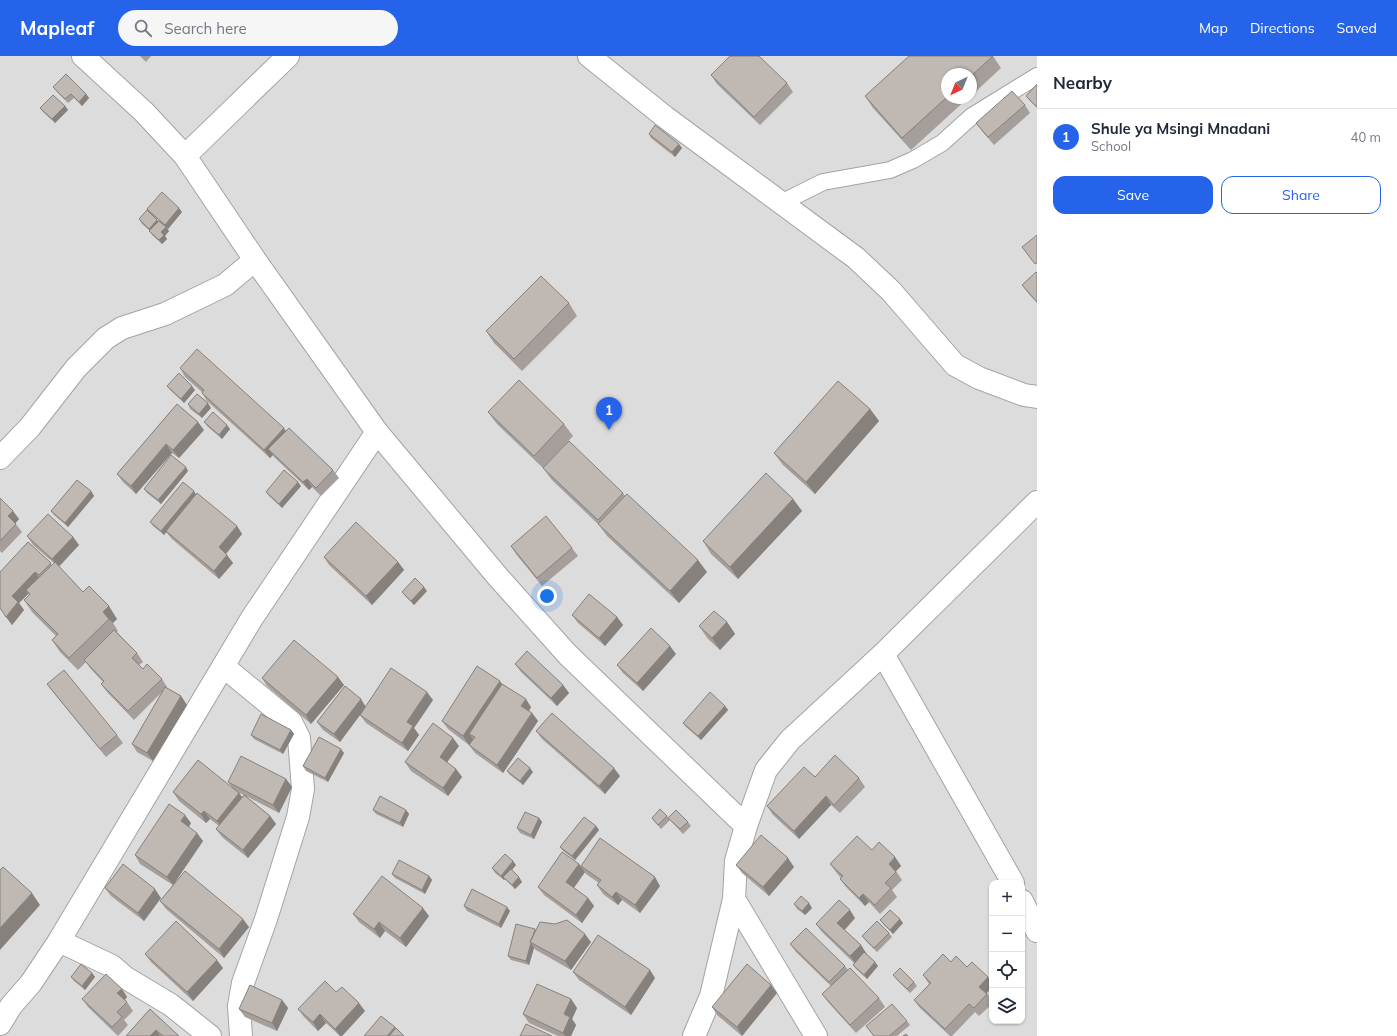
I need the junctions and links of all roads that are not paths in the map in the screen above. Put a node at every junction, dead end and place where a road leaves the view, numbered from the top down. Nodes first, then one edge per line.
1 (83, 56) edge
2 (288, 56) edge
3 (589, 56) edge
4 (1037, 76) edge
5 (185, 156) junction
6 (783, 202) junction
7 (255, 260) junction
8 (1037, 397) edge
9 (377, 432) junction
10 (0, 458) edge
11 (1037, 502) edge
12 (883, 654) junction
13 (223, 666) junction
14 (746, 826) junction
15 (1011, 880) edge
16 (734, 899) junction
17 (1025, 907) edge
18 (1037, 931) edge
19 (59, 941) junction
20 (0, 1024) edge
21 (210, 1036) edge
22 (241, 1036) edge
23 (694, 1036) edge
24 (816, 1036) edge

1 - 5 street
2 - 5 street
3 - 6 street
4 - 6 lane
5 - 7 street
6 - 8 street
7 - 9 street
7 - 10 street
9 - 13 street
9 - 14 street
11 - 12 street
12 - 14 street
12 - 15 street
13 - 19 street
13 - 22 street
14 - 16 street
16 - 23 street
16 - 24 street
17 - 18 street
19 - 20 street
19 - 21 street

